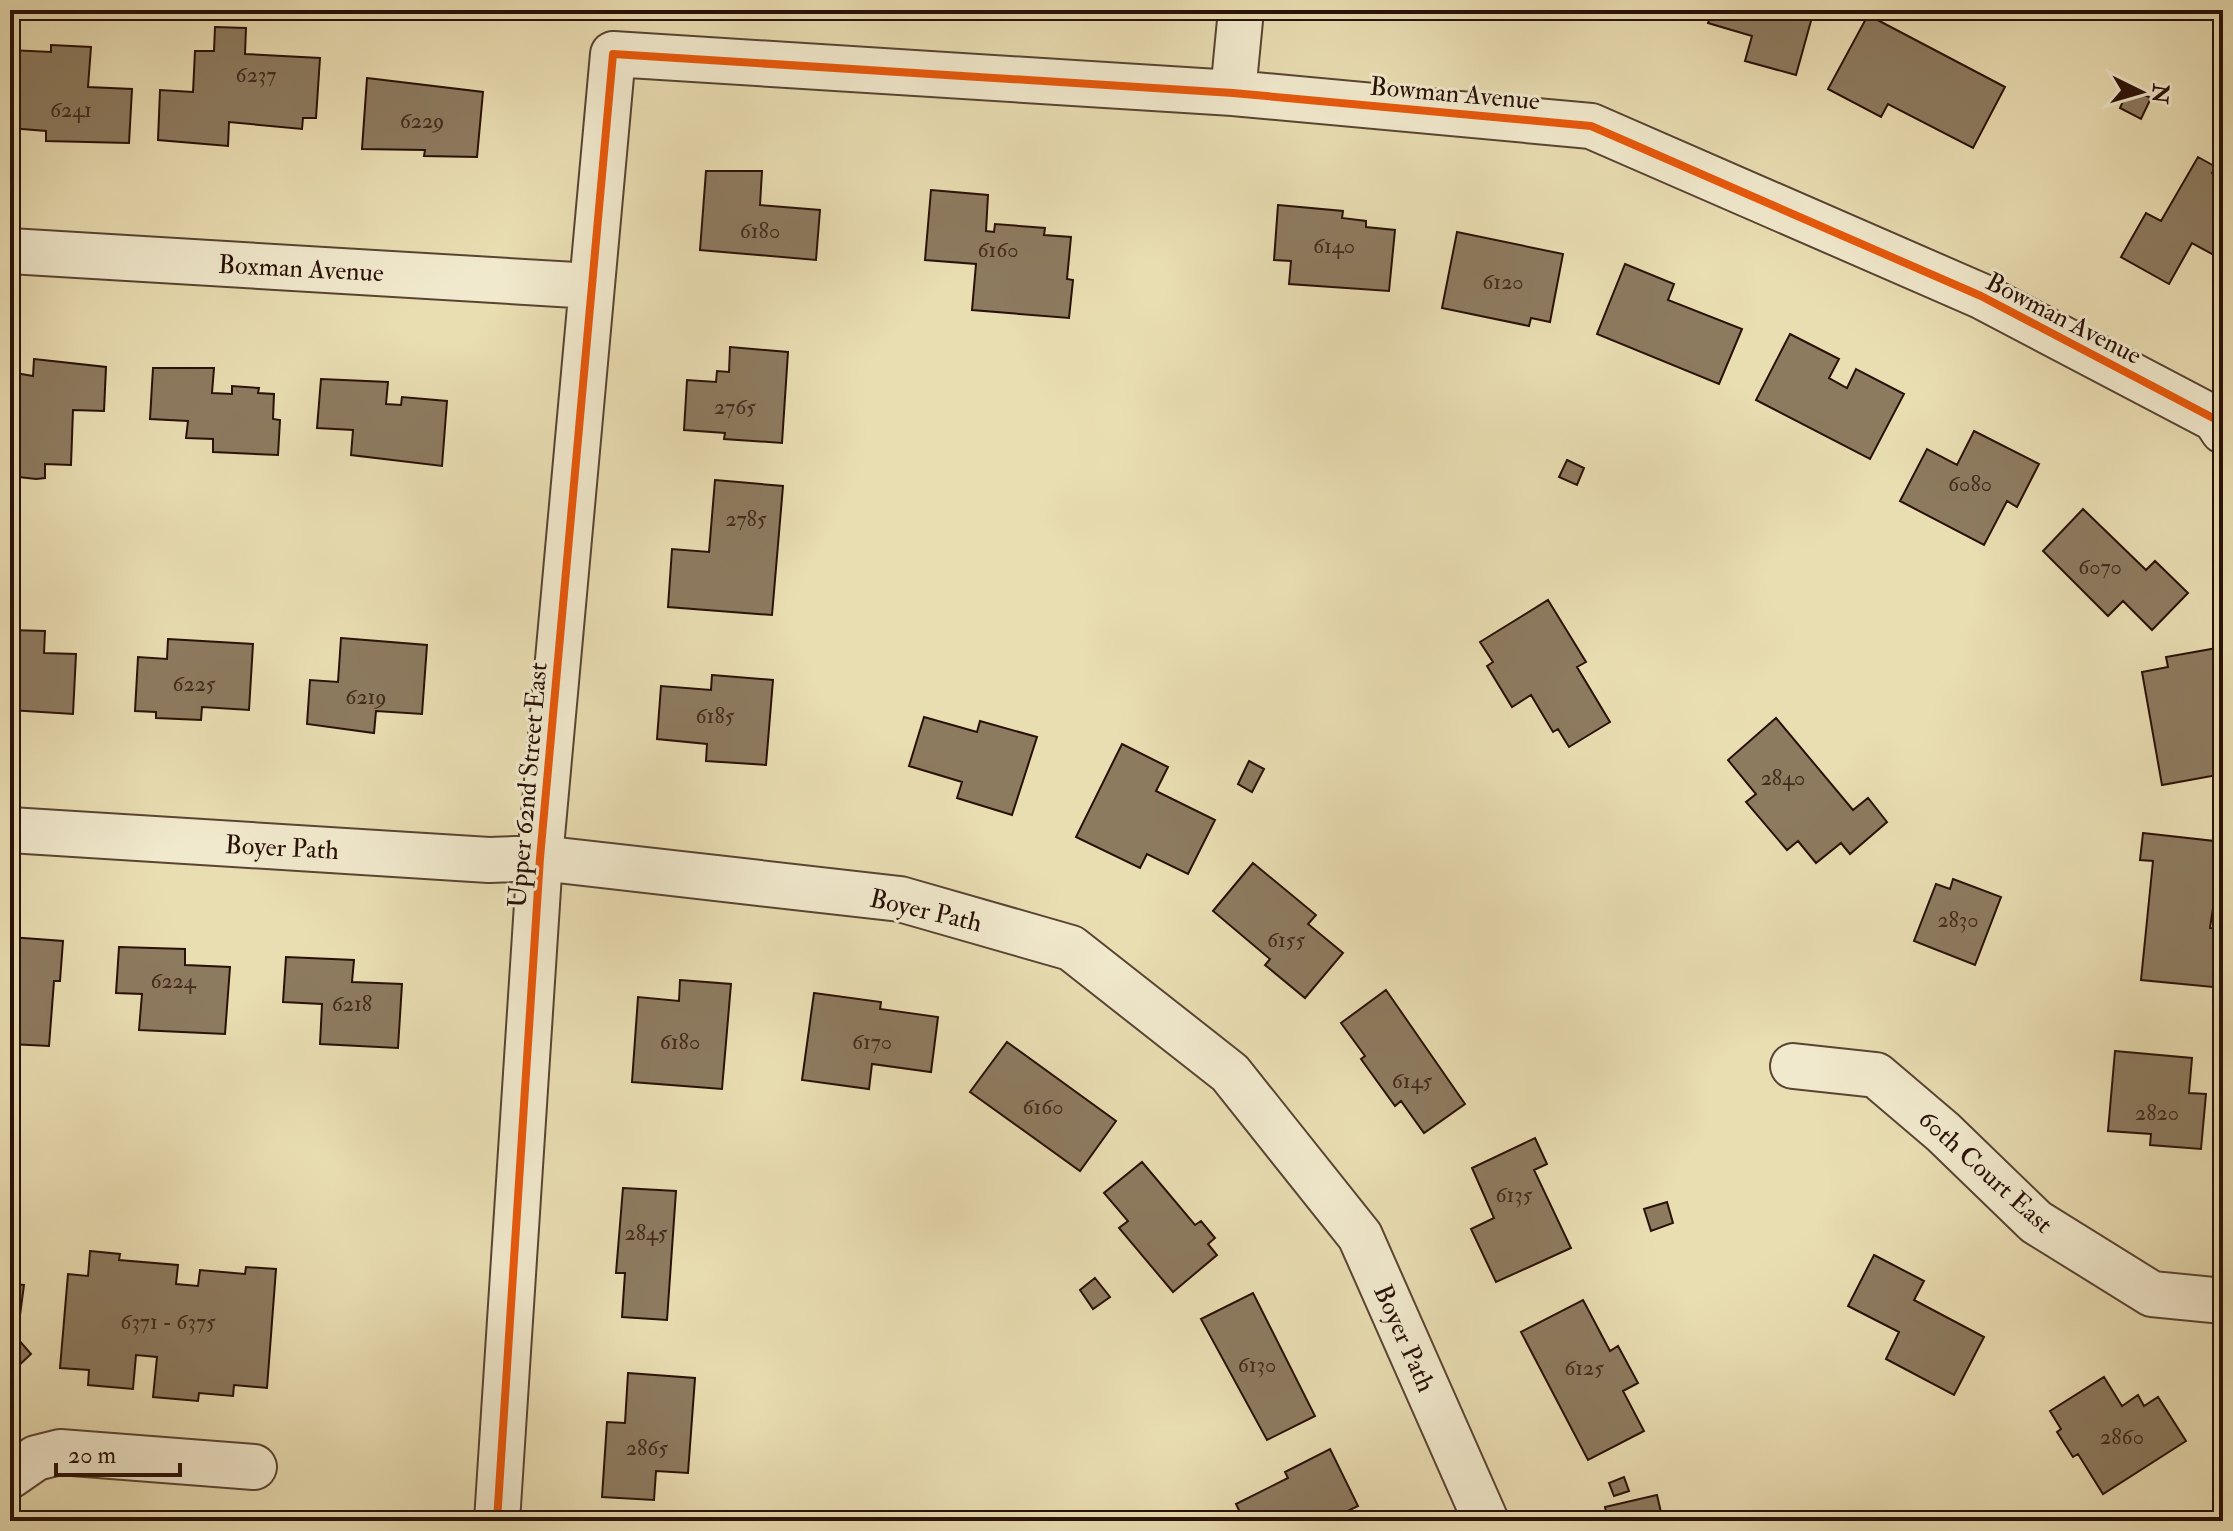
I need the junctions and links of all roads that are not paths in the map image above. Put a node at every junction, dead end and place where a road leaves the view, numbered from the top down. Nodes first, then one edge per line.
1 (1241, 10) edge
2 (613, 54) joint
3 (1233, 93) junction
4 (10, 251) edge
5 (592, 286) junction
6 (2223, 431) edge
7 (10, 830) edge
8 (540, 858) junction
9 (1793, 1066) dead end
10 (2223, 1301) edge
11 (254, 1467) dead end
12 (10, 1476) edge
13 (497, 1521) edge
14 (1486, 1521) edge

1 - 3 street
2 - 3 street, Bowman Avenue
2 - 5 street, Upper 62nd Street East
3 - 6 street, Bowman Avenue
4 - 5 street, Boxman Avenue
5 - 8 street, Upper 62nd Street East
7 - 8 street, Boyer Path
8 - 13 street, Upper 62nd Street East
8 - 14 street, Boyer Path
9 - 10 street, 60th Court East
11 - 12 street

